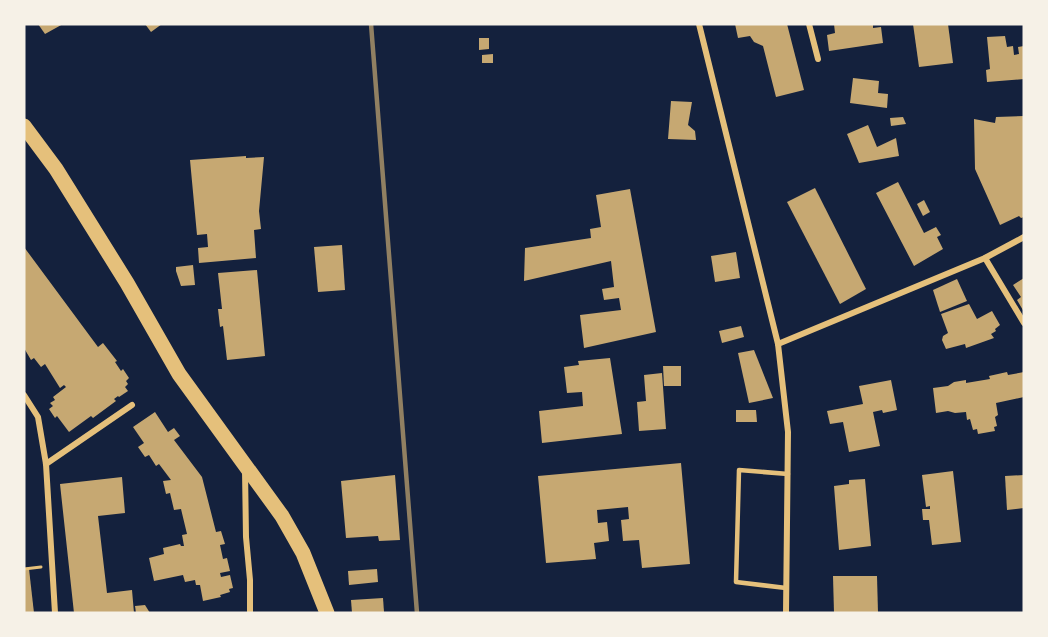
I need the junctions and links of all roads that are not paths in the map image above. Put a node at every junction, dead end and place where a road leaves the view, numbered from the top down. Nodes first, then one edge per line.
1 (699, 24) edge
2 (809, 24) edge
3 (818, 59) dead end
4 (24, 126) edge
5 (1024, 237) edge
6 (985, 258) junction
7 (1024, 323) edge
8 (778, 344) junction
9 (24, 395) edge
10 (132, 405) dead end
11 (46, 464) junction
12 (244, 465) junction
13 (788, 474) junction
14 (786, 588) junction
15 (55, 613) edge
16 (250, 613) edge
17 (327, 613) edge
18 (786, 613) edge

1 - 8 street
2 - 3 street
4 - 12 main road
5 - 6 street
6 - 7 street
6 - 8 street
8 - 13 street
9 - 11 street
10 - 11 street
11 - 15 street
12 - 16 street
12 - 17 main road
13 - 14 street
13 - 14 lane
14 - 18 street

